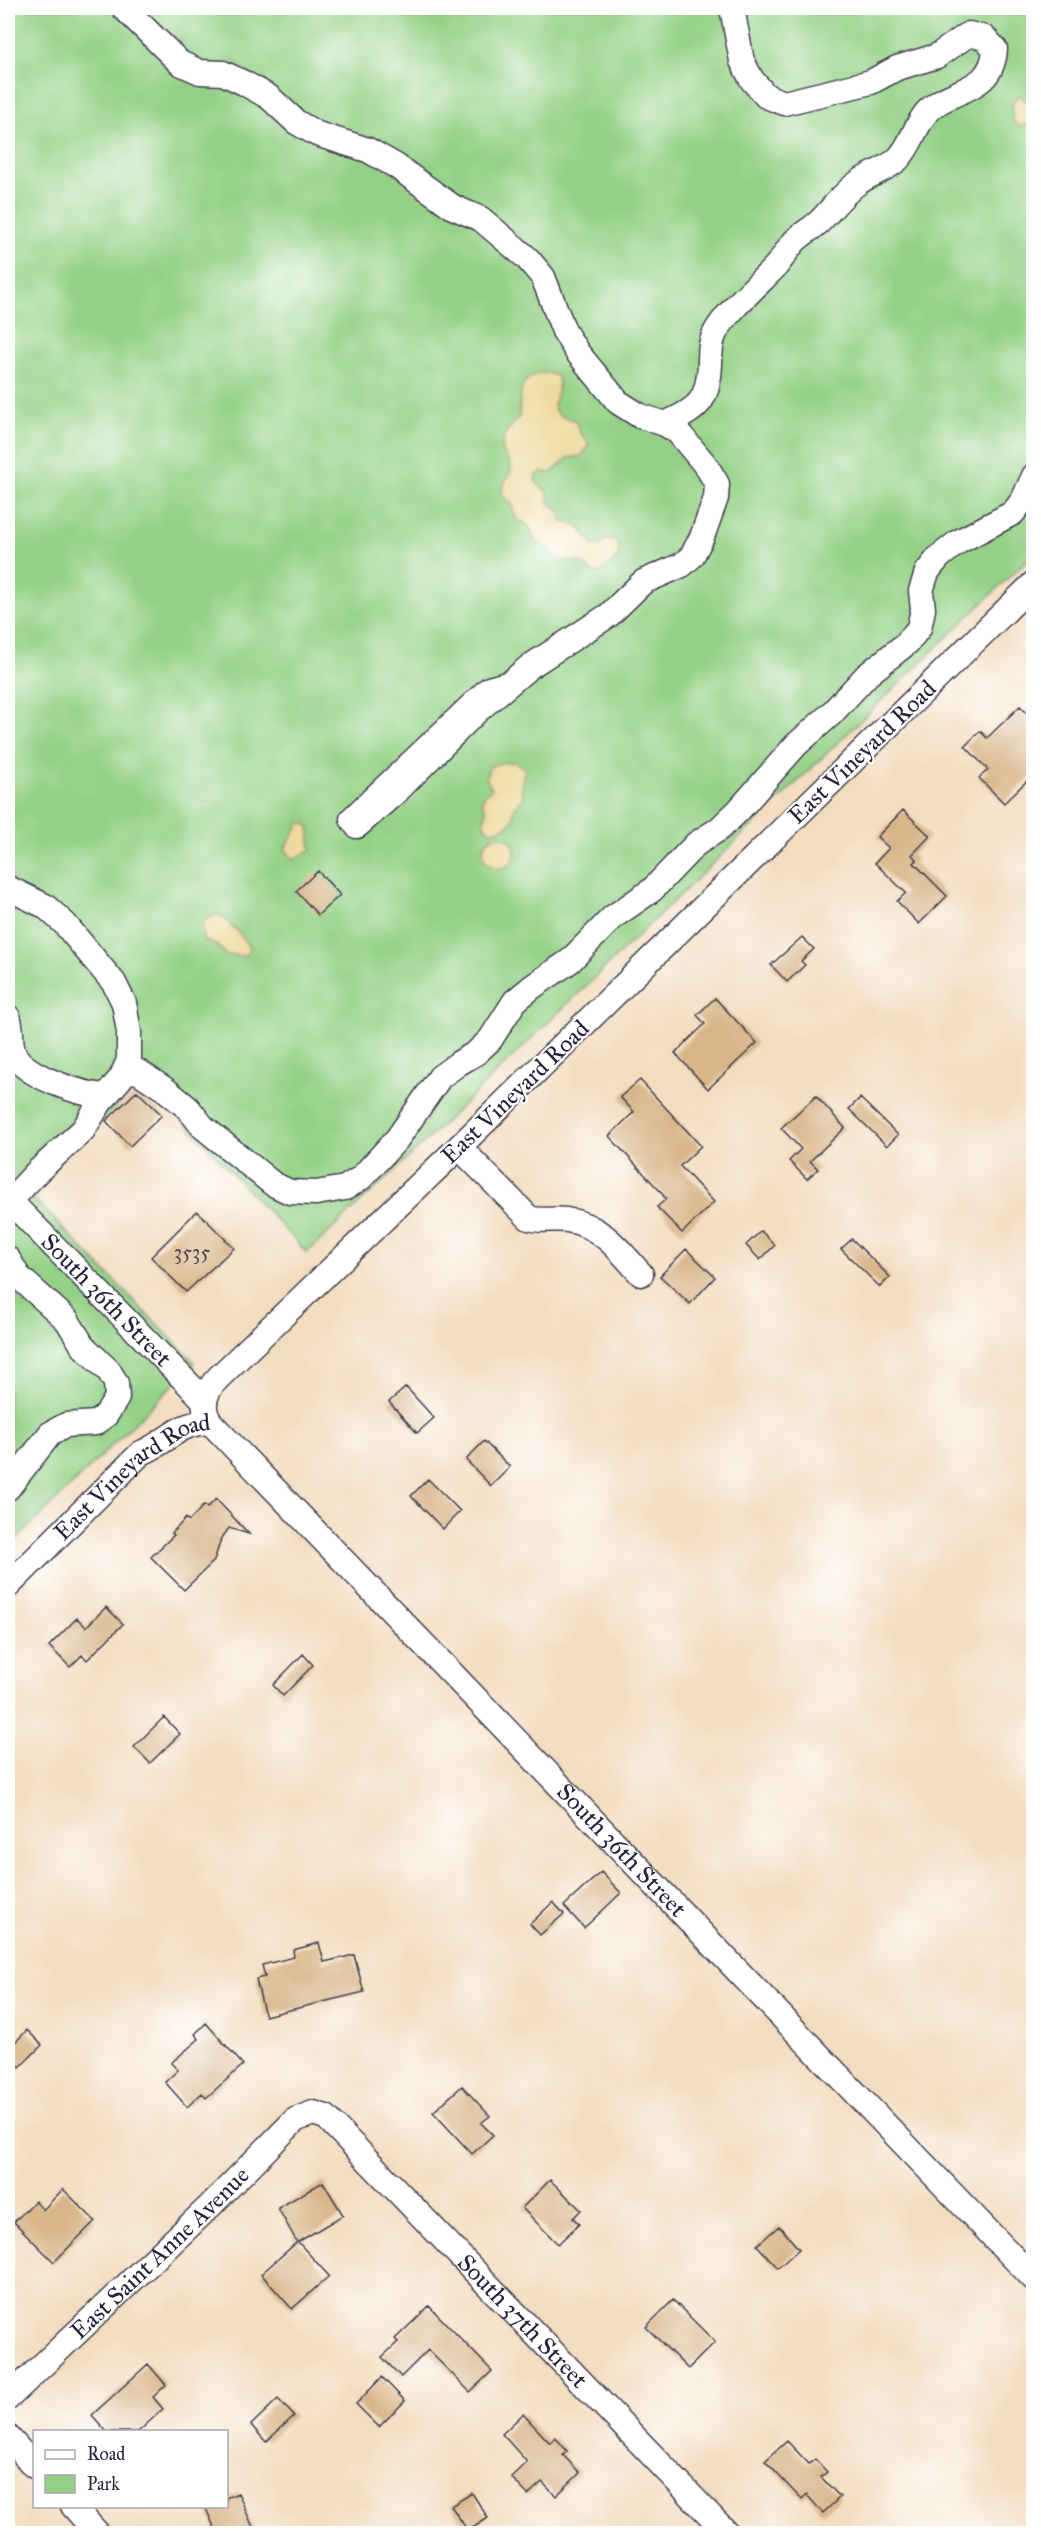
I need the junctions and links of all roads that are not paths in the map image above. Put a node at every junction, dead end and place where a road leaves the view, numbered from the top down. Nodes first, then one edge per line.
1 (124, 8) edge
2 (732, 8) edge
3 (665, 424) junction
4 (1034, 476) edge
5 (1034, 583) edge
6 (510, 682) junction
7 (8, 888) edge
8 (8, 1017) edge
9 (125, 1070) junction
10 (106, 1096) junction
11 (459, 1147) junction
12 (8, 1201) edge
13 (8, 1259) edge
14 (641, 1274) dead end
15 (207, 1411) junction
16 (8, 1488) edge
17 (8, 1586) edge
18 (313, 2114) joint
19 (1034, 2279) edge
20 (8, 2398) edge
21 (8, 2438) edge
22 (33, 2465) edge
23 (75, 2508) edge
24 (98, 2534) edge
25 (728, 2534) edge

1 - 3 street
2 - 3 street
3 - 6 street
4 - 9 street
5 - 11 street, East Vineyard Road
6 - 6 street
7 - 9 street
8 - 10 street
9 - 10 street
10 - 12 street
11 - 14 street
11 - 15 street, East Vineyard Road
12 - 15 street, South 36th Street
13 - 16 street
15 - 17 street, East Vineyard Road
15 - 19 street, South 36th Street
18 - 20 street, East Saint Anne Avenue
18 - 25 street, South 37th Street
21 - 22 street
23 - 24 street

